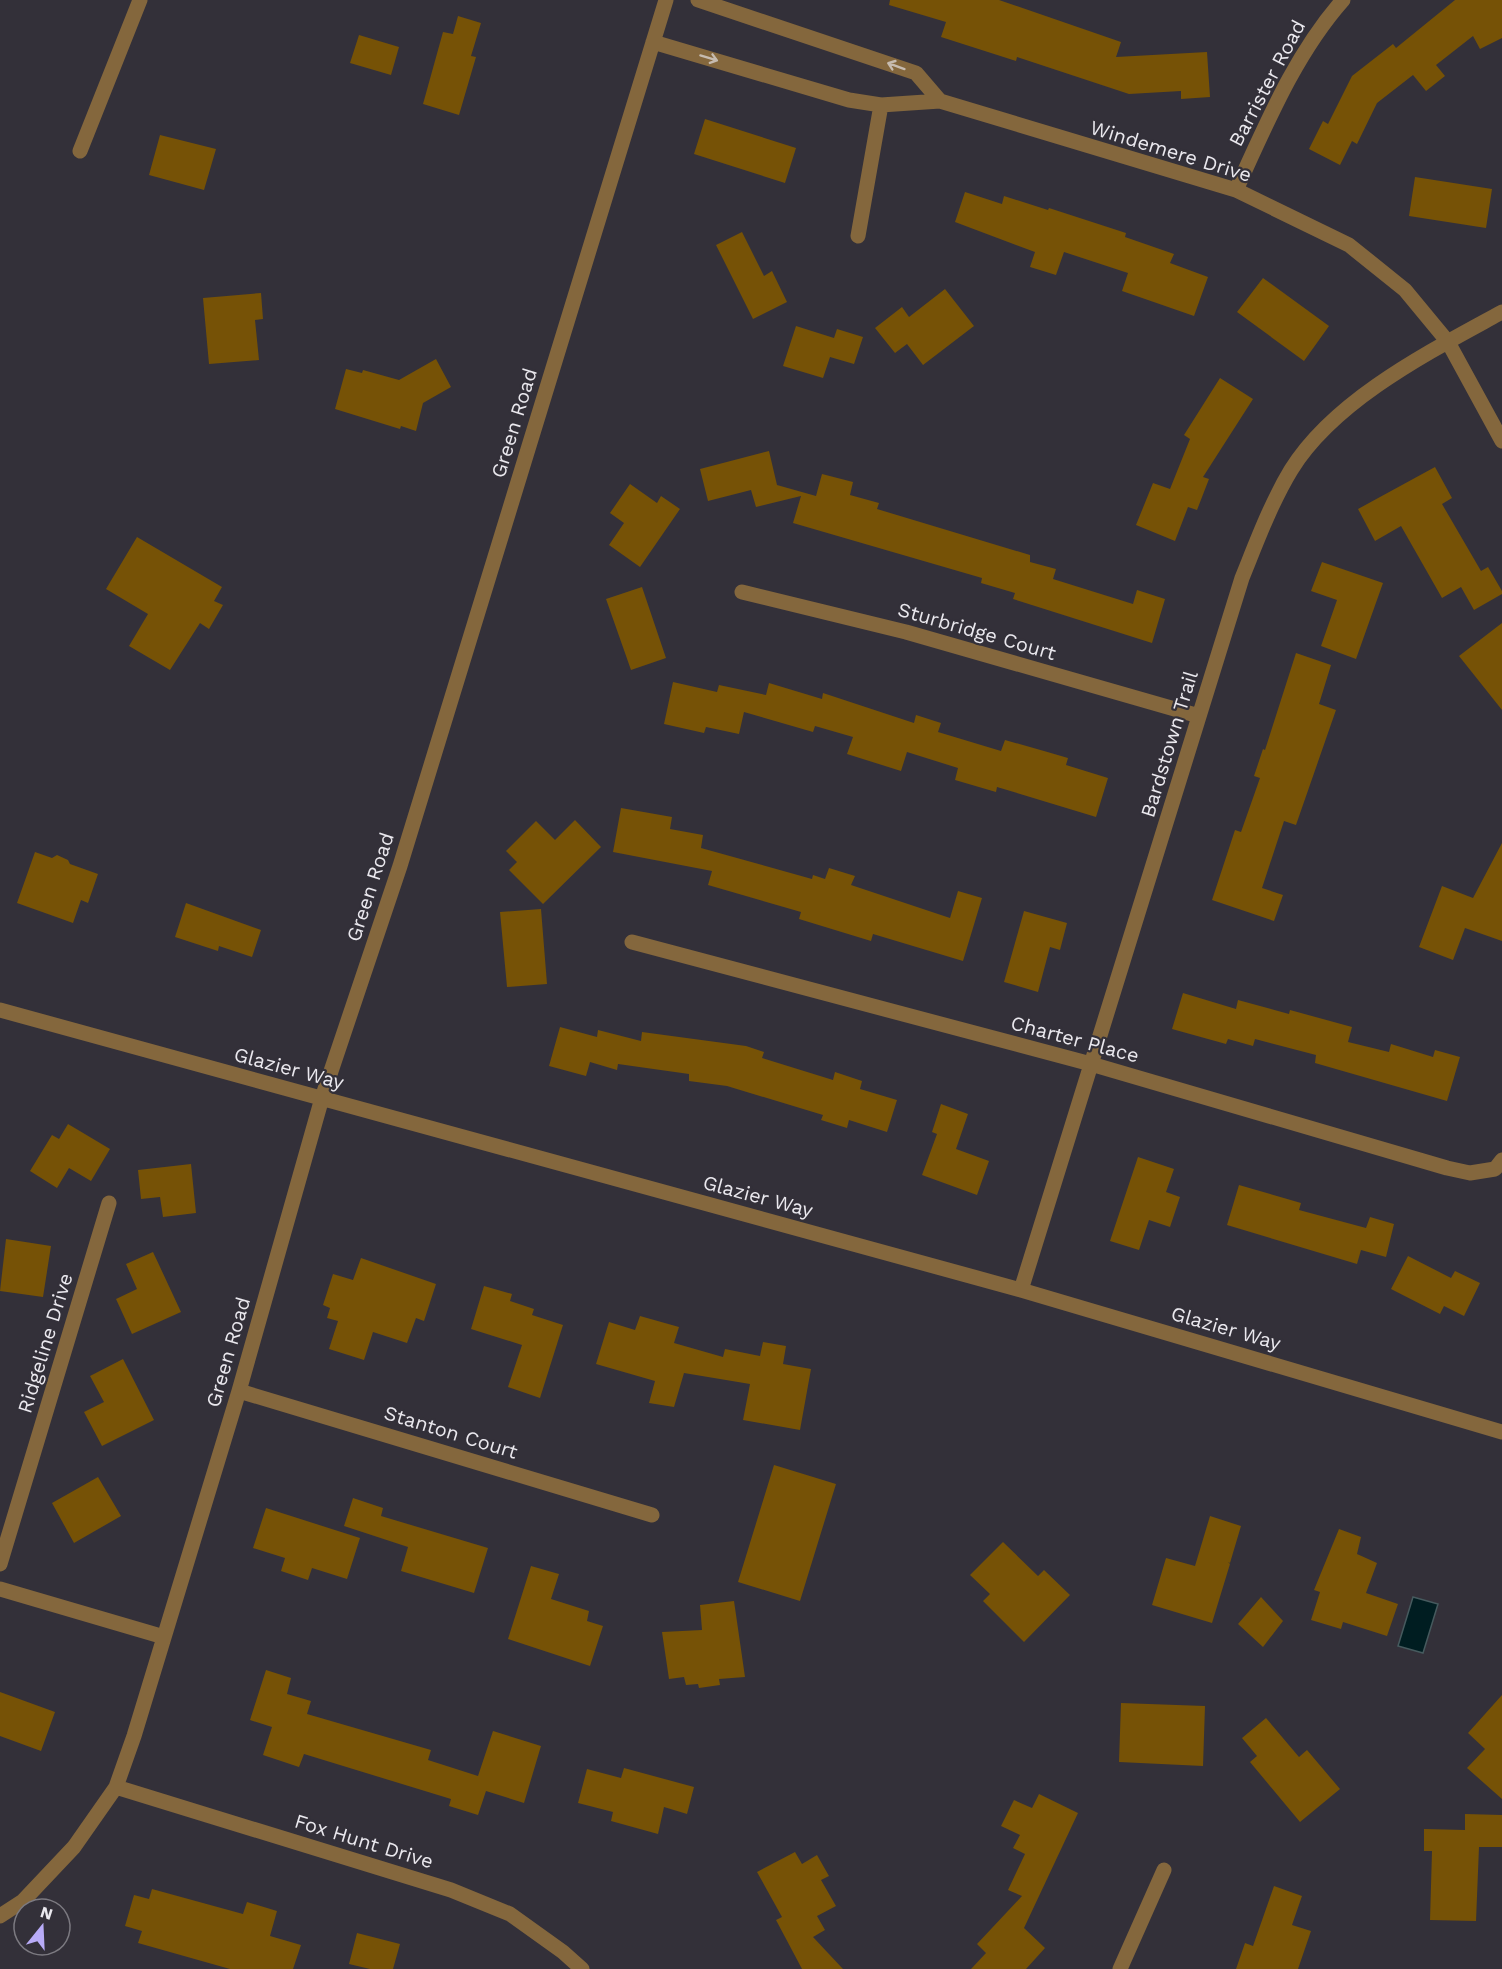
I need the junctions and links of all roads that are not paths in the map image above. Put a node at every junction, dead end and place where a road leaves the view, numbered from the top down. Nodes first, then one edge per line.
1 (140, 0) edge
2 (666, 0) edge
3 (698, 0) edge
4 (1343, 0) edge
5 (653, 42) junction
6 (940, 101) junction
7 (881, 105) junction
8 (80, 151) dead end
9 (1236, 190) junction
10 (858, 236) dead end
11 (1502, 312) edge
12 (1448, 342) junction
13 (1502, 441) edge
14 (742, 592) dead end
15 (1199, 716) junction
16 (632, 942) dead end
17 (0, 1010) edge
18 (1091, 1064) junction
19 (322, 1098) junction
20 (1502, 1160) edge
21 (109, 1203) dead end
22 (1021, 1290) junction
23 (239, 1390) junction
24 (1502, 1432) edge
25 (652, 1515) dead end
26 (0, 1564) edge
27 (0, 1589) edge
28 (164, 1637) junction
29 (116, 1787) junction
30 (1164, 1870) dead end
31 (0, 1916) edge
32 (582, 1969) edge
33 (1120, 1969) edge

1 - 8 street
2 - 5 street, Green Road
6 -> 3 street
4 - 9 street, Barrister Road
5 -> 7 street, Windemere Drive
5 - 19 street, Green Road
6 - 7 street, Windemere Drive
6 - 9 street, Windemere Drive
7 - 10 street
9 - 12 street, Windemere Drive
11 - 12 street, Bardstown Trail
12 - 13 street, Windemere Drive
12 - 15 street, Bardstown Trail
14 - 15 street, Sturbridge Court
15 - 18 street, Bardstown Trail
16 - 18 street, Charter Place
17 - 19 street, Glazier Way
18 - 20 street, Charter Place
18 - 22 street, Bardstown Trail
19 - 22 street, Glazier Way
19 - 23 street, Green Road
21 - 26 street, Ridgeline Drive
22 - 24 street, Glazier Way
23 - 25 street, Stanton Court
23 - 28 street, Green Road
27 - 28 street
28 - 29 street, Green Road
29 - 31 street, Green Road
29 - 32 street, Fox Hunt Drive
30 - 33 street

